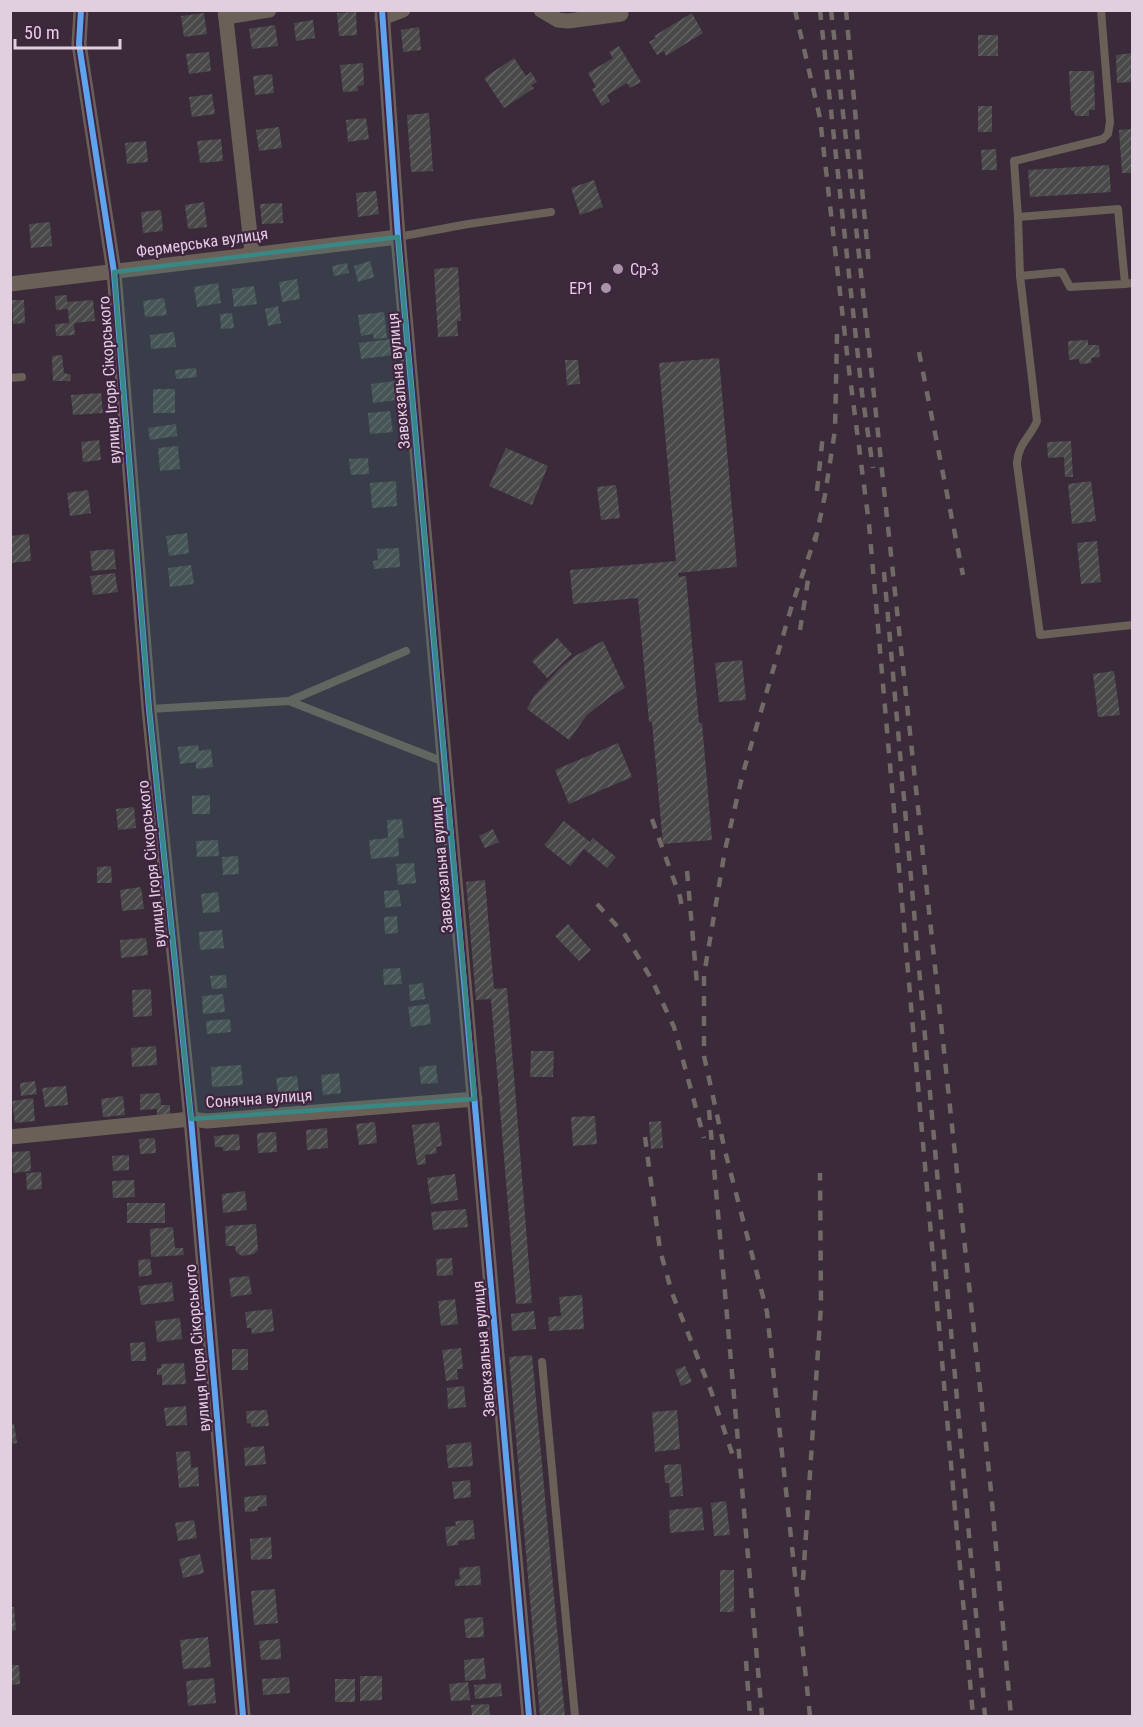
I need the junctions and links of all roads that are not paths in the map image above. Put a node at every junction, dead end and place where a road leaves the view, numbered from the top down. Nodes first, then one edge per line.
1 (81, 10) edge
2 (269, 10) edge
3 (403, 10) edge
4 (542, 10) edge
5 (1101, 10) edge
6 (226, 14) edge
7 (382, 14) edge
8 (621, 14) dead end
9 (550, 212) dead end
10 (1018, 217) junction
11 (398, 237) junction
12 (252, 253) junction
13 (114, 272) junction
14 (1020, 276) junction
15 (10, 284) edge
16 (1129, 284) edge
17 (22, 377) dead end
18 (10, 378) edge
19 (1132, 625) edge
20 (406, 651) dead end
21 (289, 701) junction
22 (148, 709) junction
23 (446, 763) junction
24 (475, 1099) junction
25 (191, 1119) junction
26 (10, 1137) edge
27 (542, 1362) dead end
28 (243, 1716) edge
29 (529, 1716) edge
30 (575, 1716) edge

1 - 13 street, вулиця Ігоря Сікорського
2 - 6 street
3 - 7 street
4 - 8 street
5 - 10 lane
6 - 12 street
7 - 11 street, Завокзальна вулиця
9 - 11 lane
10 - 14 lane
10 - 16 lane
11 - 12 street, Фермерська вулиця
11 - 23 street, Завокзальна вулиця
12 - 13 street, Фермерська вулиця
13 - 15 street, Фермерська вулиця
13 - 22 street, вулиця Ігоря Сікорського
14 - 16 lane
14 - 19 lane
17 - 18 lane
20 - 21 lane
21 - 22 lane
21 - 23 lane
22 - 25 street, вулиця Ігоря Сікорського
23 - 24 street, Завокзальна вулиця
24 - 25 street, Сонячна вулиця
24 - 29 street, Завокзальна вулиця
25 - 26 street, Сонячна вулиця
25 - 28 street, вулиця Ігоря Сікорського
27 - 30 lane

